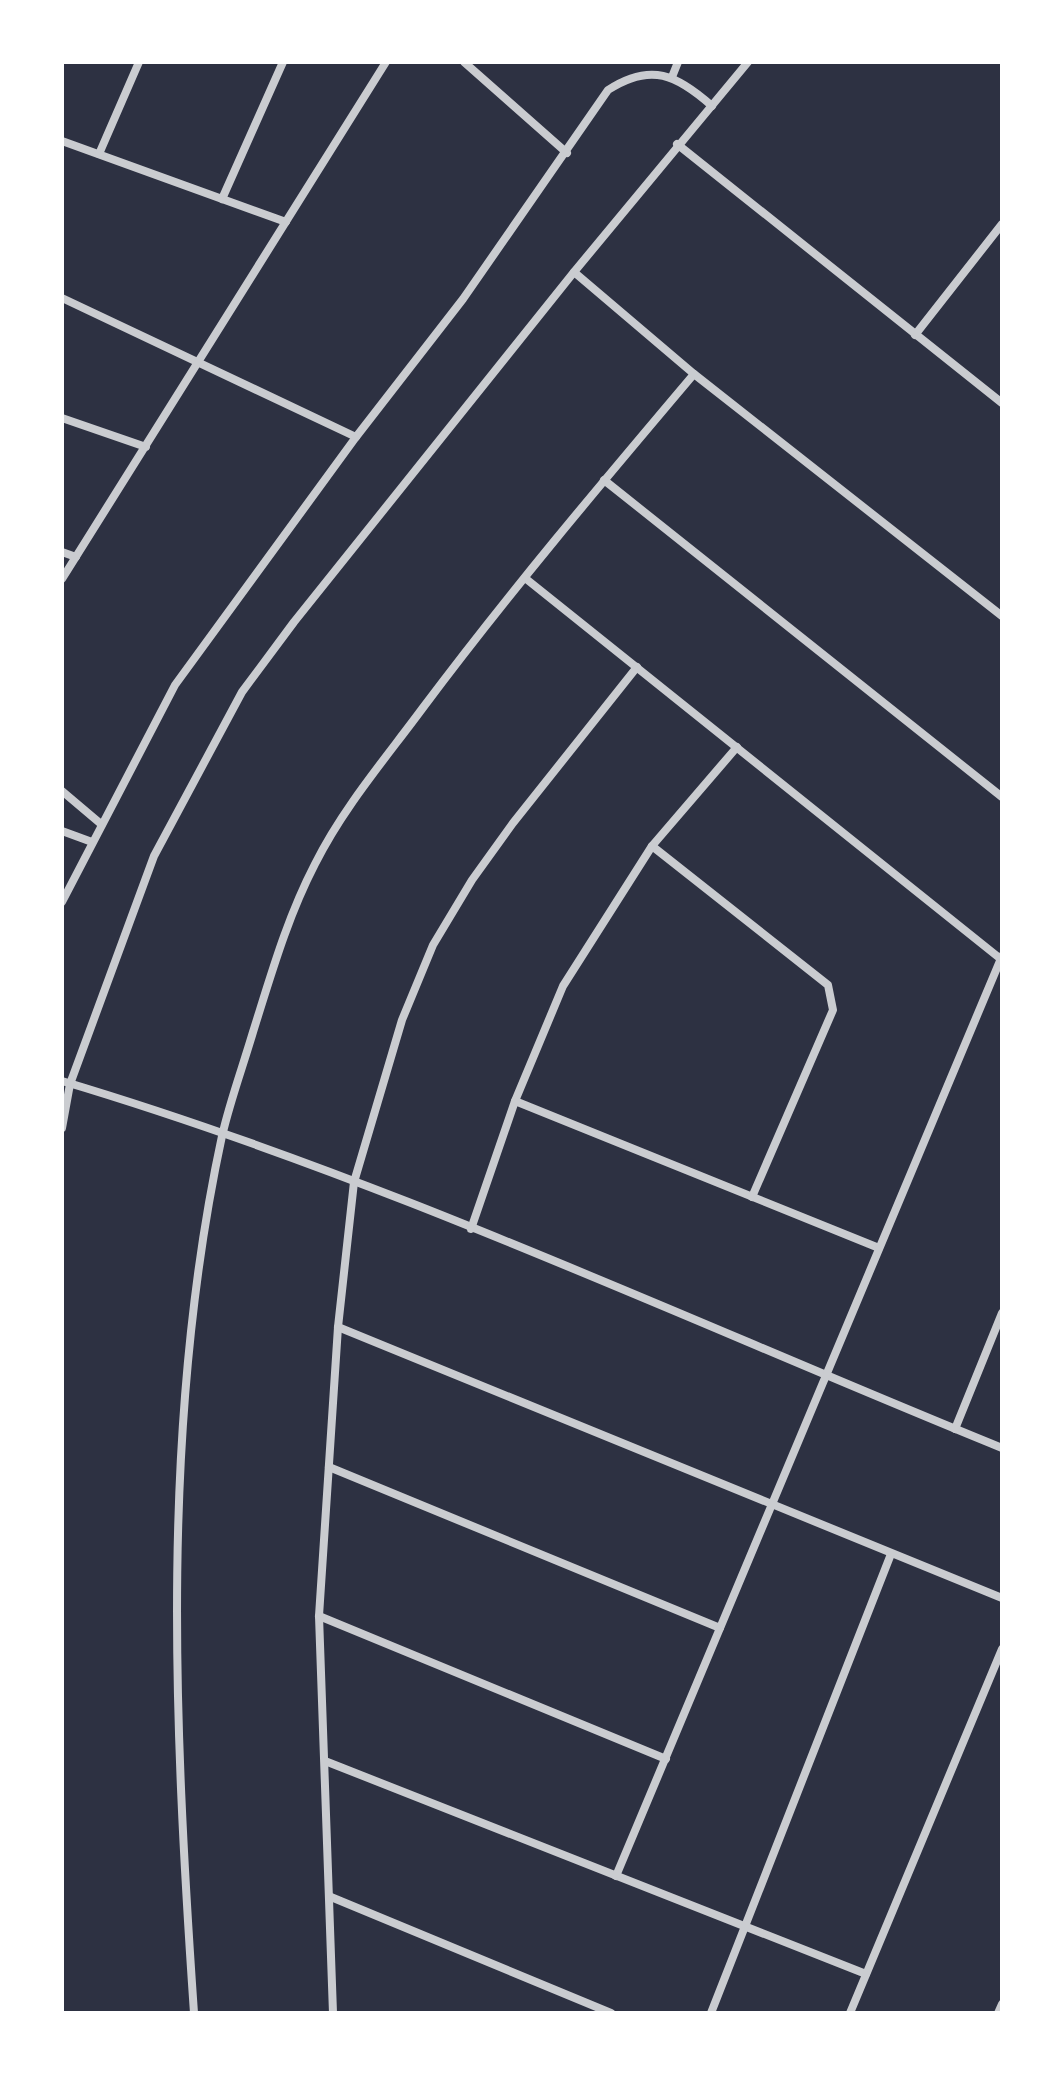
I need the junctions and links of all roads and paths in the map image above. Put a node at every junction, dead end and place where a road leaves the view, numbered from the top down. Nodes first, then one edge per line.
1 (139, 62) edge
2 (283, 62) edge
3 (386, 62) edge
4 (464, 62) edge
5 (678, 62) edge
6 (748, 62) edge
7 (672, 77) junction
8 (712, 106) junction
9 (62, 141) edge
10 (677, 144) junction
11 (567, 153) junction
12 (99, 154) junction
13 (222, 199) junction
14 (286, 222) junction
15 (1002, 224) edge
16 (574, 272) junction
17 (62, 298) edge
18 (915, 335) junction
19 (200, 362) junction
20 (694, 374) junction
21 (1002, 403) edge
22 (62, 418) edge
23 (356, 437) junction
24 (146, 447) junction
25 (604, 480) junction
26 (62, 552) edge
27 (76, 557) junction
28 (525, 578) junction
29 (62, 579) edge
30 (1002, 616) edge
31 (637, 667) junction
32 (737, 747) junction
33 (62, 791) edge
34 (1002, 797) edge
35 (101, 824) junction
36 (62, 831) edge
37 (92, 842) junction
38 (652, 846) junction
39 (62, 902) edge
40 (1001, 958) edge
41 (66, 1082) edge
42 (515, 1101) junction
43 (62, 1128) edge
44 (223, 1132) junction
45 (354, 1182) junction
46 (752, 1197) junction
47 (471, 1229) junction
48 (879, 1248) junction
49 (1002, 1313) edge
50 (338, 1327) junction
51 (826, 1376) junction
52 (955, 1429) junction
53 (1002, 1448) edge
54 (329, 1467) junction
55 (772, 1504) junction
56 (891, 1554) junction
57 (1002, 1598) edge
58 (319, 1616) junction
59 (720, 1628) junction
60 (1002, 1649) edge
61 (666, 1759) junction
62 (325, 1761) junction
63 (616, 1876) junction
64 (331, 1897) junction
65 (746, 1927) junction
66 (866, 1974) junction
67 (1002, 2004) edge
68 (194, 2013) edge
69 (333, 2013) edge
70 (611, 2013) edge
71 (711, 2013) edge
72 (850, 2013) edge
73 (998, 2013) edge

1 - 12 street
2 - 13 street
3 - 14 street
4 - 11 street
5 - 7 street
6 - 8 street
7 - 8 street
7 - 11 street
8 - 10 street
9 - 12 street
10 - 16 street
10 - 18 street
11 - 23 street
12 - 13 street
13 - 14 street
14 - 19 street
15 - 18 street
16 - 20 street
16 - 41 street
17 - 19 street
18 - 21 street
19 - 23 street
19 - 24 street
20 - 25 street
20 - 30 street
22 - 24 street
23 - 35 street
24 - 27 street
25 - 28 street
25 - 34 street
26 - 27 street
27 - 29 street
28 - 31 street
28 - 44 street
31 - 32 street
31 - 45 street
32 - 38 street
32 - 40 street
33 - 35 street
35 - 37 street
36 - 37 street
37 - 39 street
38 - 42 street
38 - 46 street
40 - 48 street
41 - 43 street
41 - 44 street
42 - 46 street
42 - 47 street
44 - 45 street
44 - 68 street
45 - 47 street
45 - 50 street
46 - 48 street
47 - 51 street
48 - 51 street
49 - 52 street
50 - 54 street
50 - 55 street
51 - 52 street
51 - 55 street
52 - 53 street
54 - 58 street
54 - 59 street
55 - 56 street
55 - 59 street
56 - 57 street
56 - 65 street
58 - 61 street
58 - 62 street
59 - 61 street
60 - 66 street
61 - 63 street
62 - 63 street
62 - 64 street
63 - 65 street
64 - 69 street
64 - 70 street
65 - 66 street
65 - 71 street
66 - 72 street
67 - 73 street

